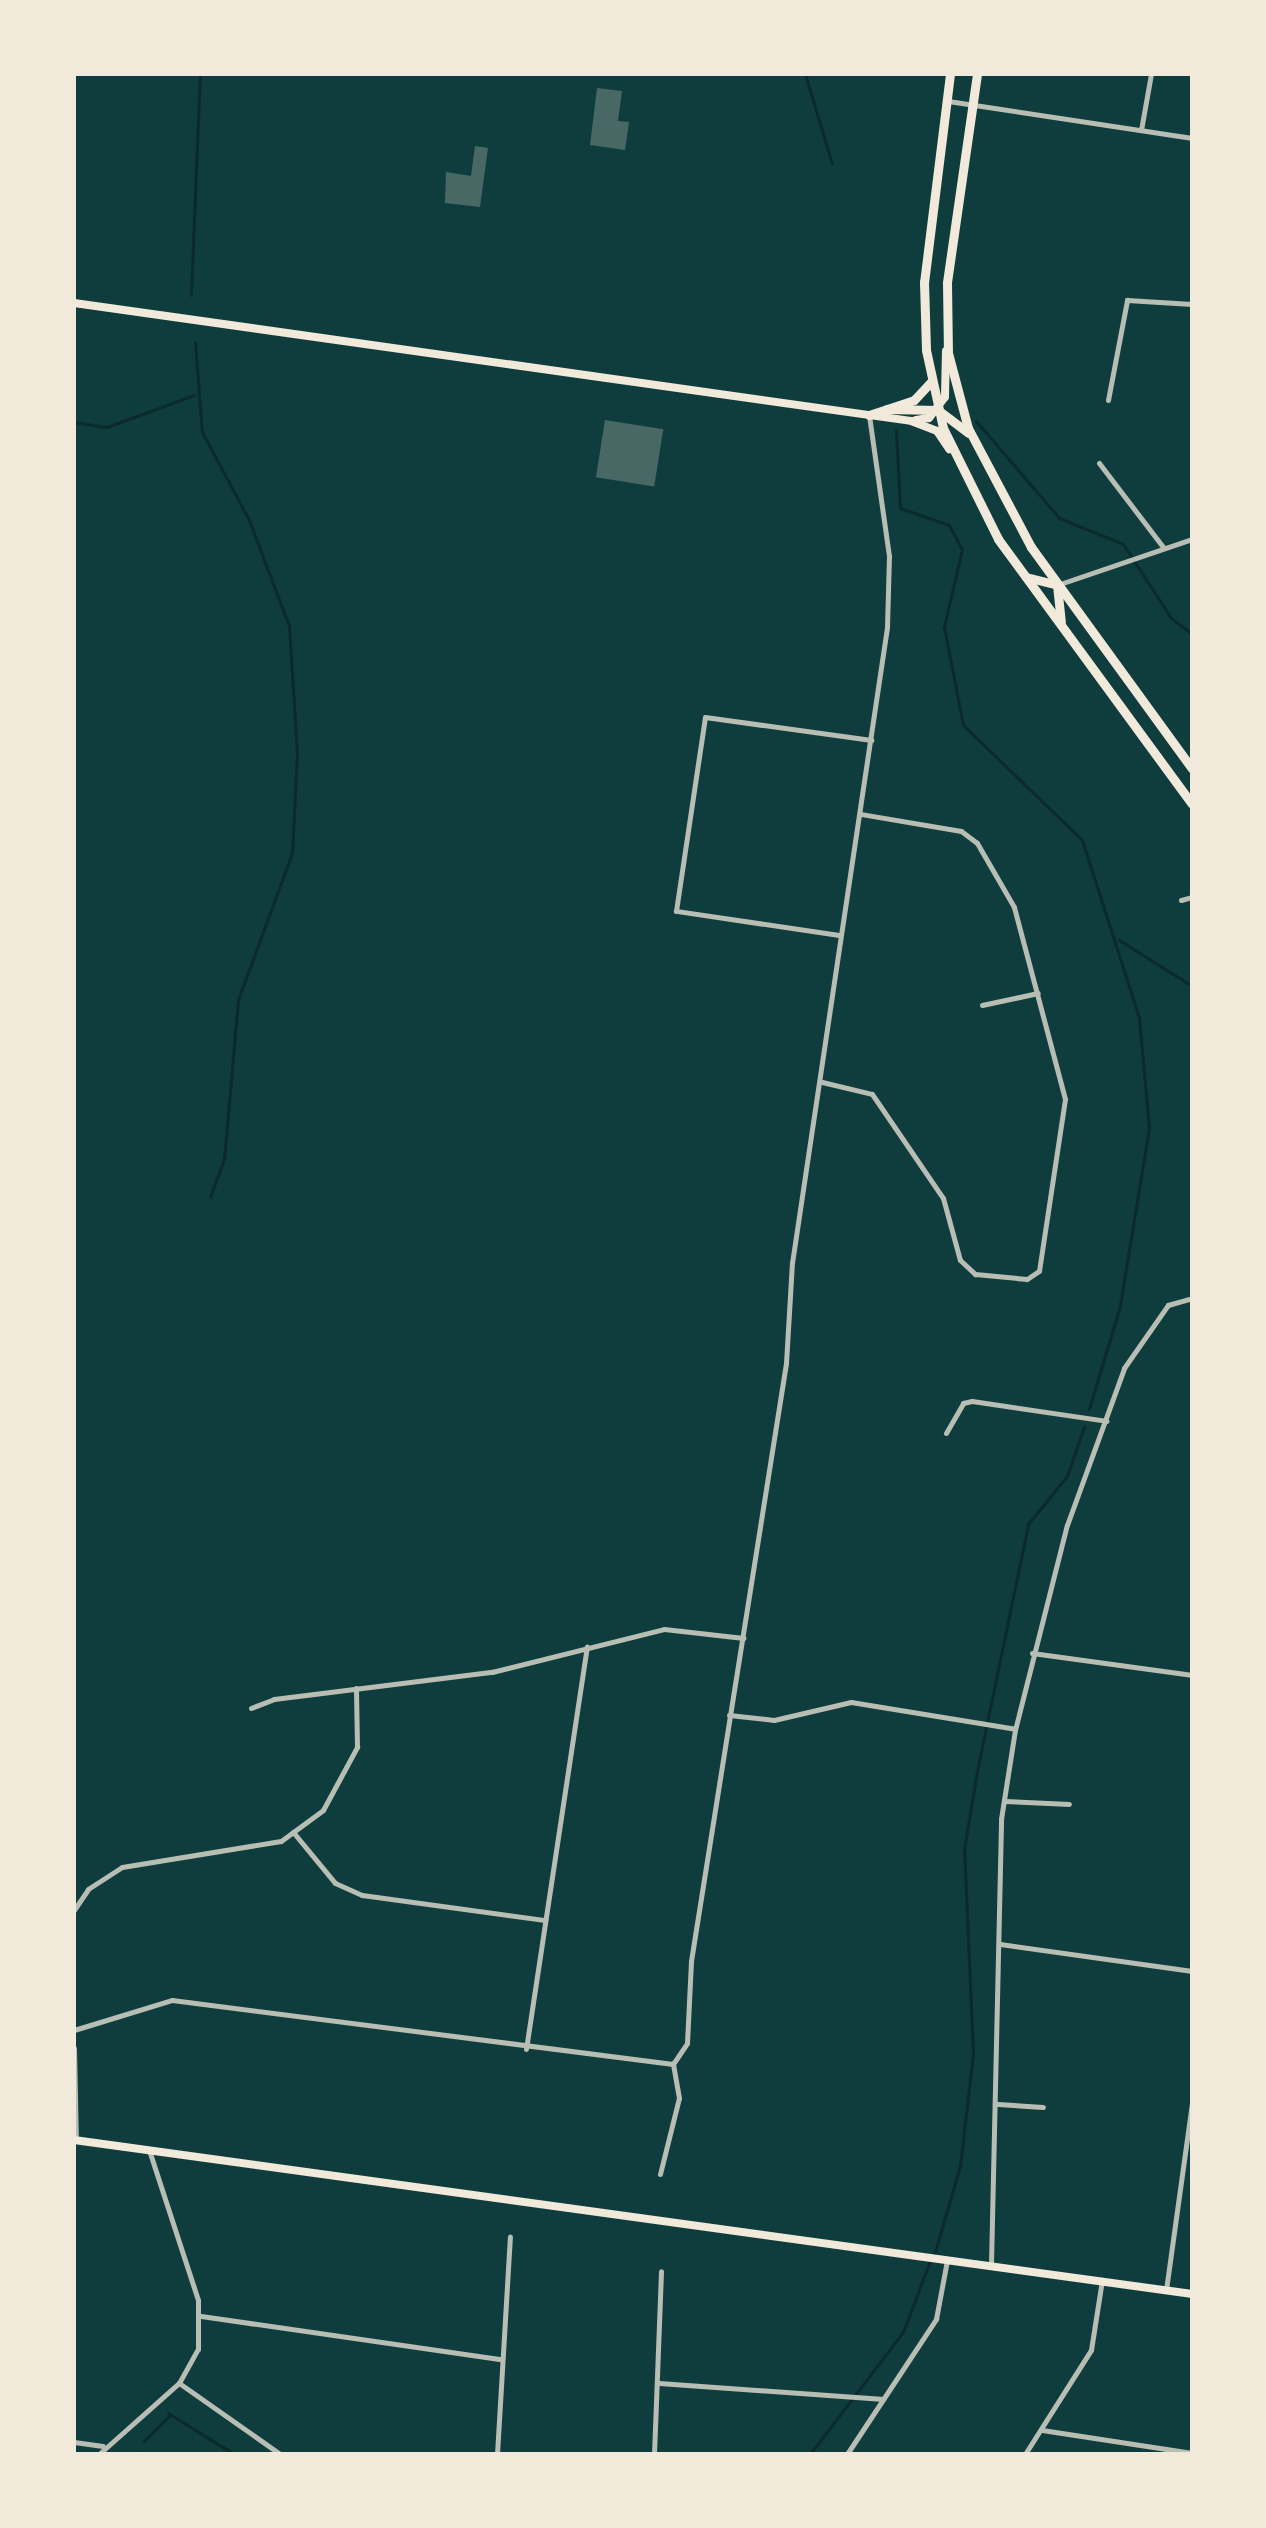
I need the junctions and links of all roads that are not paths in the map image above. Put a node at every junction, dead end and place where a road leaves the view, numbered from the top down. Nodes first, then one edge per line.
1 (950, 74) edge
2 (977, 74) edge
3 (1151, 74) edge
4 (947, 101) junction
5 (972, 105) junction
6 (1141, 130) junction
7 (1192, 138) edge
8 (74, 303) edge
9 (1192, 304) edge
10 (948, 339) junction
11 (931, 382) junction
12 (1108, 400) dead end
13 (887, 409) junction
14 (938, 410) junction
15 (869, 415) junction
16 (911, 421) junction
17 (970, 436) junction
18 (951, 451) junction
19 (1099, 463) dead end
20 (1192, 539) edge
21 (1163, 547) junction
22 (1025, 577) junction
23 (1057, 585) junction
24 (1063, 629) junction
25 (871, 740) junction
26 (1192, 769) edge
27 (1192, 804) edge
28 (861, 814) junction
29 (1192, 897) edge
30 (1181, 900) dead end
31 (839, 935) junction
32 (1038, 993) junction
33 (982, 1005) dead end
34 (822, 1082) junction
35 (1192, 1298) edge
36 (1107, 1421) junction
37 (946, 1433) dead end
38 (743, 1638) junction
39 (587, 1647) junction
40 (1032, 1653) junction
41 (1192, 1675) edge
42 (356, 1688) junction
43 (251, 1708) dead end
44 (729, 1715) junction
45 (1015, 1730) junction
46 (1004, 1801) junction
47 (1069, 1804) dead end
48 (293, 1832) junction
49 (74, 1910) edge
50 (545, 1920) junction
51 (1000, 1944) junction
52 (1192, 1971) edge
53 (74, 2030) edge
54 (74, 2048) edge
55 (526, 2049) junction
56 (673, 2064) junction
57 (1192, 2103) edge
58 (998, 2104) junction
59 (1043, 2107) dead end
60 (75, 2140) edge
61 (149, 2150) junction
62 (660, 2174) dead end
63 (510, 2236) dead end
64 (943, 2259) junction
65 (991, 2264) junction
66 (661, 2271) dead end
67 (1102, 2280) junction
68 (1166, 2290) junction
69 (1192, 2294) edge
70 (201, 2316) junction
71 (501, 2359) junction
72 (179, 2383) junction
73 (659, 2383) junction
74 (883, 2399) junction
75 (1042, 2430) junction
76 (74, 2442) edge
77 (104, 2447) junction
78 (1190, 2453) edge
79 (99, 2454) edge
80 (280, 2454) edge
81 (497, 2454) edge
82 (654, 2454) edge
83 (847, 2454) edge
84 (1025, 2454) edge

1 - 4 main road
2 - 5 main road
3 - 6 street
4 - 5 street
4 - 11 main road
5 - 6 street
5 - 10 main road
6 - 7 street
8 - 15 main road
9 - 12 street
10 - 14 main road
10 - 17 main road
11 - 13 main road
11 - 14 main road
13 - 14 main road
13 - 15 main road
14 - 16 main road
14 - 17 main road
14 - 18 main road
15 - 16 main road
15 - 25 street
16 - 18 main road
17 - 23 main road
18 - 22 main road
19 - 21 street
20 - 21 street
21 - 23 street
22 - 23 main road
22 - 24 main road
23 - 24 main road
23 - 26 main road
24 - 27 main road
25 - 28 street
25 - 31 street
28 - 31 street
28 - 32 street
29 - 30 street
31 - 34 street
32 - 33 street
32 - 34 street
34 - 38 street
35 - 36 street
36 - 37 street
36 - 40 street
38 - 39 street
38 - 44 street
39 - 42 street
39 - 50 street
40 - 41 street
40 - 45 street
42 - 43 street
42 - 48 street
44 - 45 street
44 - 56 street
45 - 46 street
46 - 47 street
46 - 51 street
48 - 49 street
48 - 50 street
50 - 55 street
51 - 52 street
51 - 58 street
53 - 55 street
54 - 60 street
55 - 56 street
56 - 62 street
57 - 68 street
58 - 59 street
58 - 65 street
60 - 61 main road
61 - 64 main road
61 - 70 street
63 - 71 street
64 - 65 main road
64 - 74 street
65 - 67 main road
66 - 73 street
67 - 68 main road
67 - 75 street
68 - 69 main road
70 - 71 street
70 - 72 street
71 - 81 street
72 - 77 street
72 - 80 street
73 - 74 street
73 - 82 street
74 - 83 street
75 - 78 street
75 - 84 street
76 - 77 street
77 - 79 street

